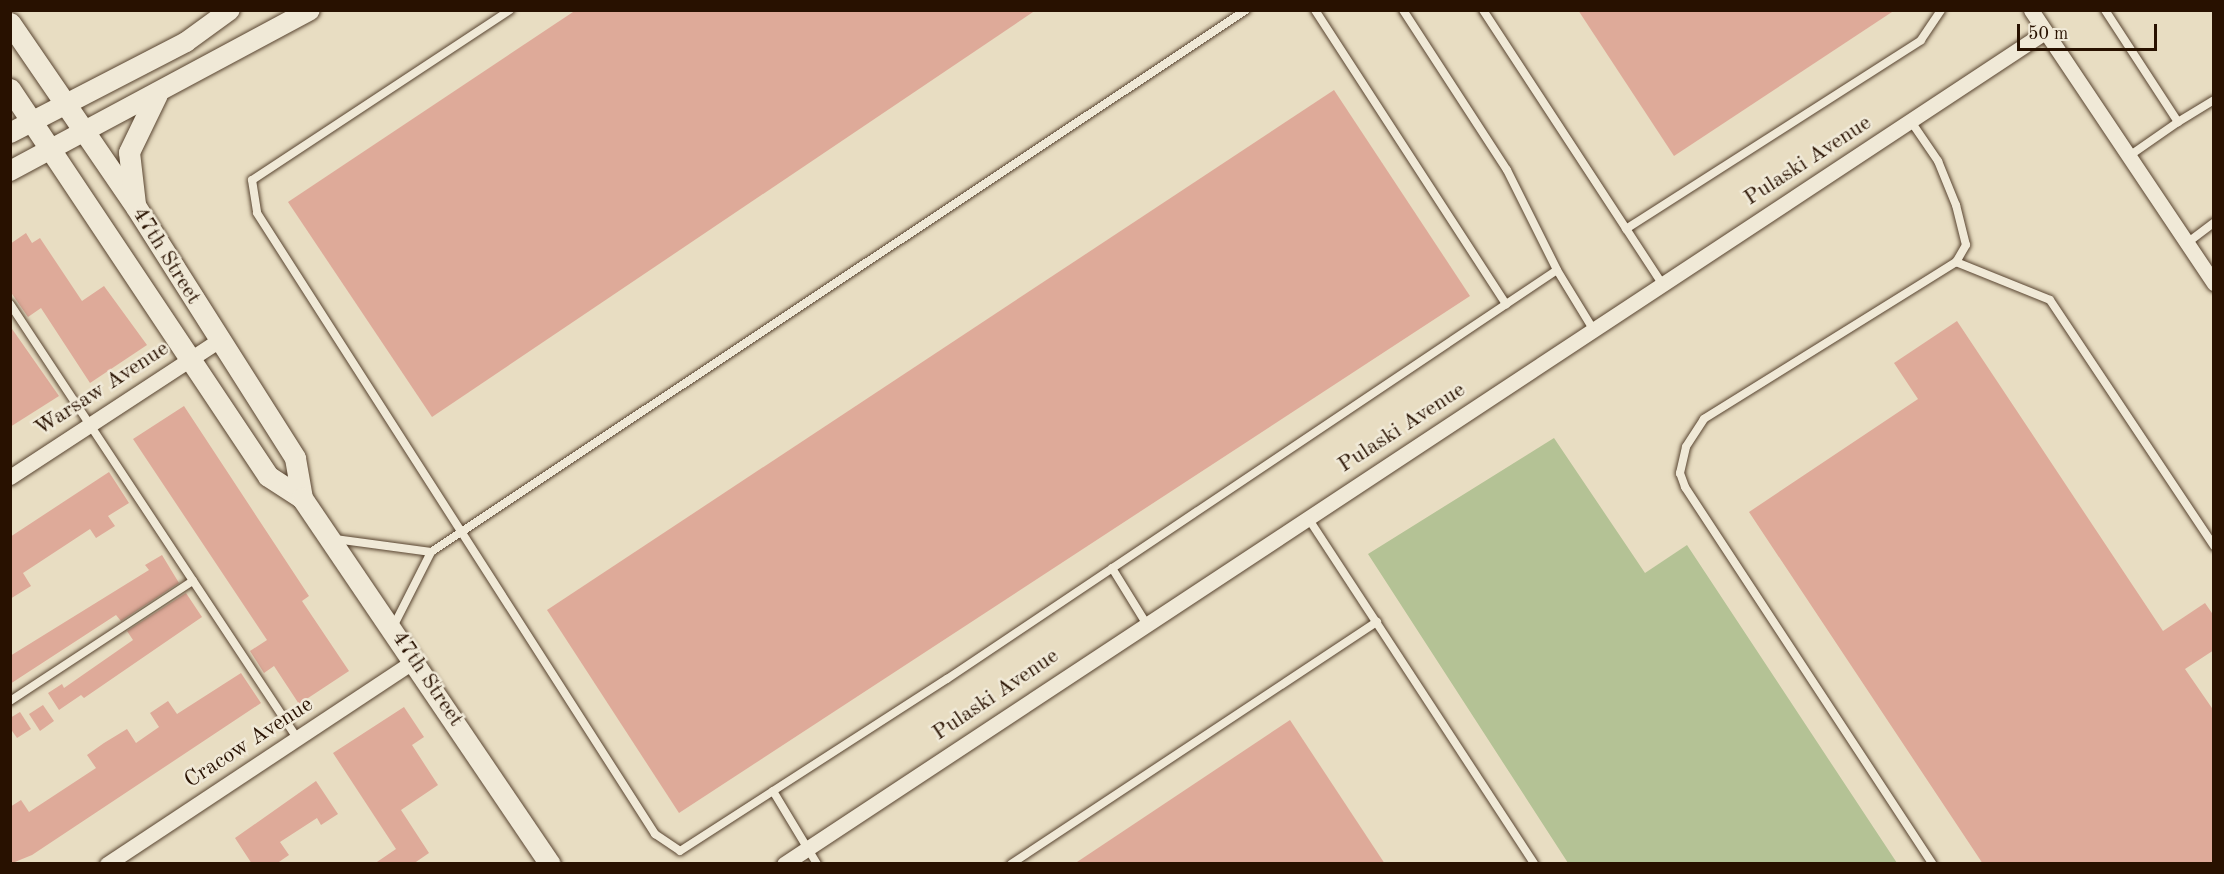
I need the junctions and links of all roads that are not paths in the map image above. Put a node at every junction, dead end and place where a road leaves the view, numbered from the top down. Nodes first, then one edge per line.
1 (230, 10) edge
2 (310, 10) edge
3 (510, 10) edge
4 (1246, 10) edge
5 (1315, 10) edge
6 (1403, 10) edge
7 (1483, 10) edge
8 (1941, 10) edge
9 (2031, 10) edge
10 (2104, 10) edge
11 (10, 23) edge
12 (2045, 32) junction
13 (10, 88) edge
14 (157, 94) junction
15 (2214, 100) edge
16 (67, 104) junction
17 (1910, 120) junction
18 (32, 121) junction
19 (2178, 122) junction
20 (85, 132) junction
21 (10, 133) edge
22 (50, 151) junction
23 (2129, 156) junction
24 (10, 171) edge
25 (136, 207) junction
26 (2214, 223) edge
27 (1626, 230) junction
28 (2187, 243) junction
29 (1956, 261) junction
30 (1557, 270) junction
31 (1662, 284) junction
32 (2214, 284) edge
33 (10, 304) edge
34 (1506, 304) junction
35 (14, 315) edge
36 (1593, 329) junction
37 (219, 339) junction
38 (189, 359) junction
39 (90, 424) junction
40 (10, 477) edge
41 (302, 498) junction
42 (1307, 517) junction
43 (462, 533) junction
44 (331, 538) junction
45 (2214, 546) edge
46 (431, 552) junction
47 (1112, 568) junction
48 (193, 581) junction
49 (1377, 622) junction
50 (1146, 623) junction
51 (393, 627) junction
52 (415, 660) junction
53 (10, 702) edge
54 (297, 738) junction
55 (773, 791) junction
56 (807, 848) junction
57 (107, 864) edge
58 (550, 864) edge
59 (784, 864) edge
60 (818, 864) edge
61 (1011, 864) edge
62 (1534, 864) edge
63 (1933, 864) edge

1 - 16 street
2 - 14 street
3 - 43 lane
4 - 43 lane
5 - 34 lane
6 - 30 lane
7 - 27 lane
8 - 27 lane
9 - 12 street
10 - 19 lane
11 - 16 main road, 47th Street
12 - 17 street, Pulaski Avenue
12 - 23 street
13 - 18 main road, 47th Street
14 - 20 street
14 - 25 main road
15 - 19 lane
16 - 18 street
16 - 20 main road, 47th Street
17 - 29 lane
17 - 31 street, Pulaski Avenue
18 - 21 street
18 - 22 main road, 47th Street
19 - 23 lane
20 - 22 street
20 - 25 main road, 47th Street
22 - 24 street
22 - 38 main road, 47th Street
23 - 28 street
25 - 37 main road, 47th Street
26 - 28 lane
27 - 31 lane
28 - 32 street
29 - 45 lane
29 - 63 lane
30 - 34 lane
30 - 36 lane
31 - 36 street, Pulaski Avenue
33 - 35 lane
34 - 47 lane
35 - 39 lane
36 - 42 street, Pulaski Avenue
37 - 38 street, Warsaw Avenue
37 - 41 main road, 47th Street
38 - 39 street, Warsaw Avenue
38 - 41 main road, 47th Street
39 - 40 street, Warsaw Avenue
39 - 48 lane
41 - 44 main road, 47th Street
42 - 49 lane
42 - 50 street, Pulaski Avenue
43 - 46 lane
43 - 55 lane
44 - 46 lane
44 - 51 main road, 47th Street
46 - 51 lane
47 - 50 lane
47 - 55 lane
48 - 53 lane
48 - 54 lane
49 - 61 lane
49 - 62 lane
50 - 56 street, Pulaski Avenue
51 - 52 main road, 47th Street
52 - 54 street, Cracow Avenue
52 - 58 main road, 47th Street
54 - 57 street, Cracow Avenue
55 - 56 lane
56 - 59 street, Pulaski Avenue
56 - 60 lane

